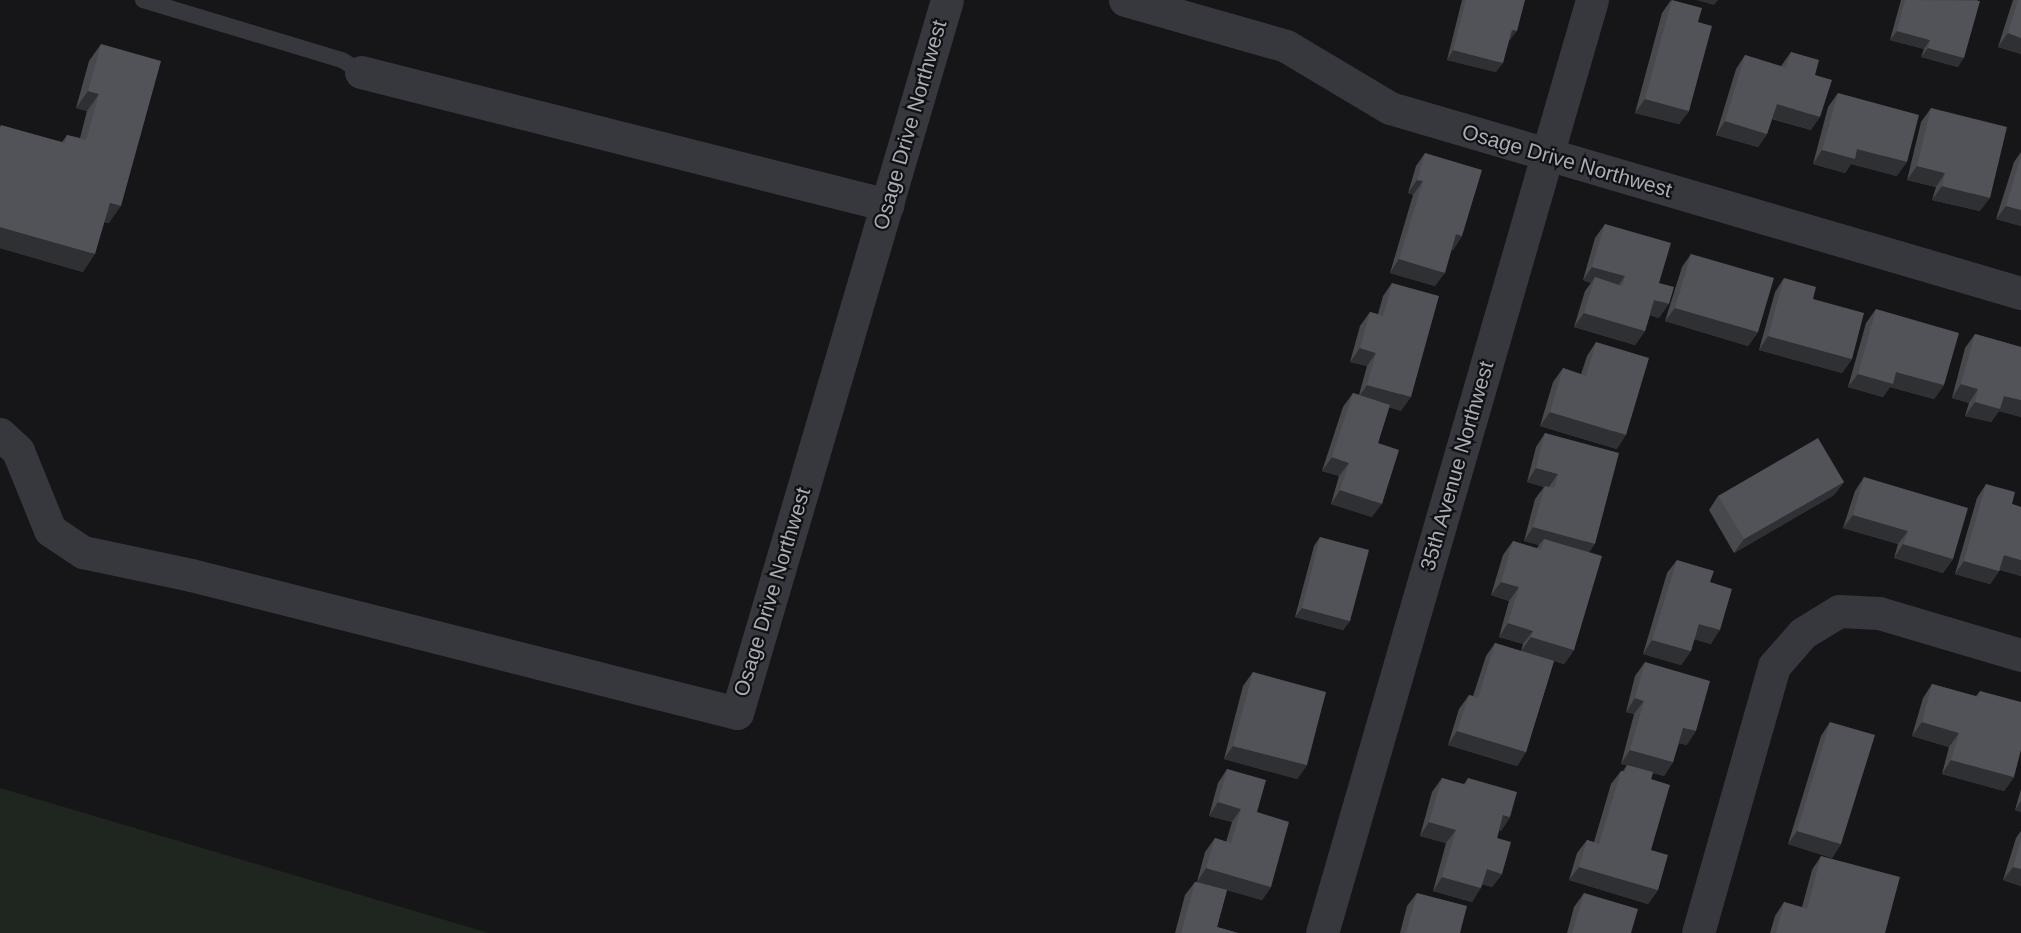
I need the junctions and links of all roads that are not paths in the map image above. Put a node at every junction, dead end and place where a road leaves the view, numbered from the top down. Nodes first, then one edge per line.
1 (143, 0) edge
2 (947, 0) edge
3 (1125, 0) edge
4 (1592, 0) edge
5 (361, 72) joint
6 (1546, 155) junction
7 (887, 205) junction
8 (2021, 293) edge
9 (0, 434) edge
10 (2021, 655) edge
11 (1322, 933) edge
12 (1698, 933) edge

1 - 5 lane
2 - 7 street, Osage Drive Northwest
3 - 6 street, Osage Drive Northwest
4 - 6 street, 35th Avenue Northwest
5 - 7 street
6 - 8 street, Osage Drive Northwest
6 - 11 street, 35th Avenue Northwest
7 - 9 street, Osage Drive Northwest
10 - 12 street

